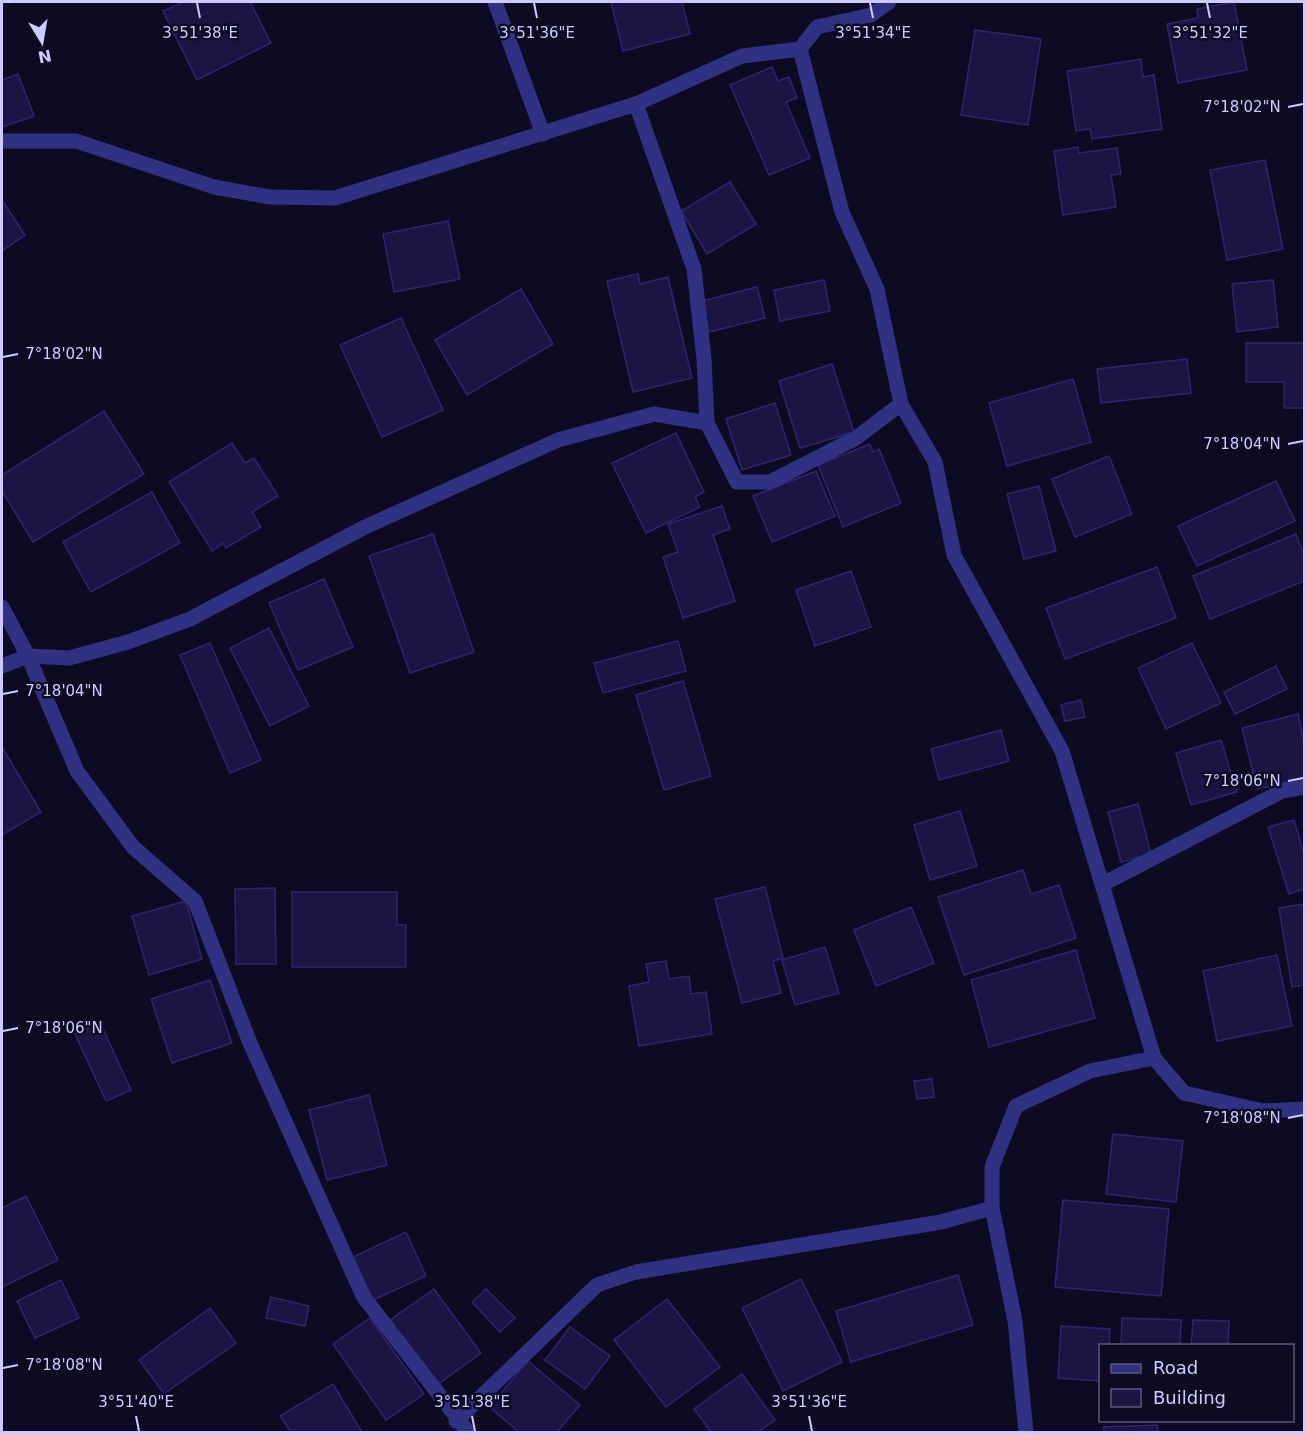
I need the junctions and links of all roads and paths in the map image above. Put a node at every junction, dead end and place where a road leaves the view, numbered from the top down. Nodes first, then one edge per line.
1 (495, 2) edge
2 (889, 2) edge
3 (800, 49) junction
4 (636, 104) junction
5 (543, 134) junction
6 (2, 141) edge
7 (901, 404) junction
8 (706, 423) junction
9 (2, 608) edge
10 (28, 656) junction
11 (2, 666) edge
12 (1305, 787) edge
13 (1103, 885) junction
14 (1154, 1058) junction
15 (1305, 1109) edge
16 (992, 1208) junction
17 (456, 1421) junction
18 (468, 1432) edge
19 (1026, 1432) edge

1 - 5 street
2 - 3 street
3 - 4 street
3 - 7 street
4 - 5 street
4 - 8 street
5 - 6 street
7 - 8 street
7 - 13 street
8 - 10 street
9 - 10 street
10 - 11 street
10 - 17 street
12 - 13 street
13 - 14 street
14 - 15 street
14 - 16 street
16 - 17 street
16 - 19 street
17 - 18 street

